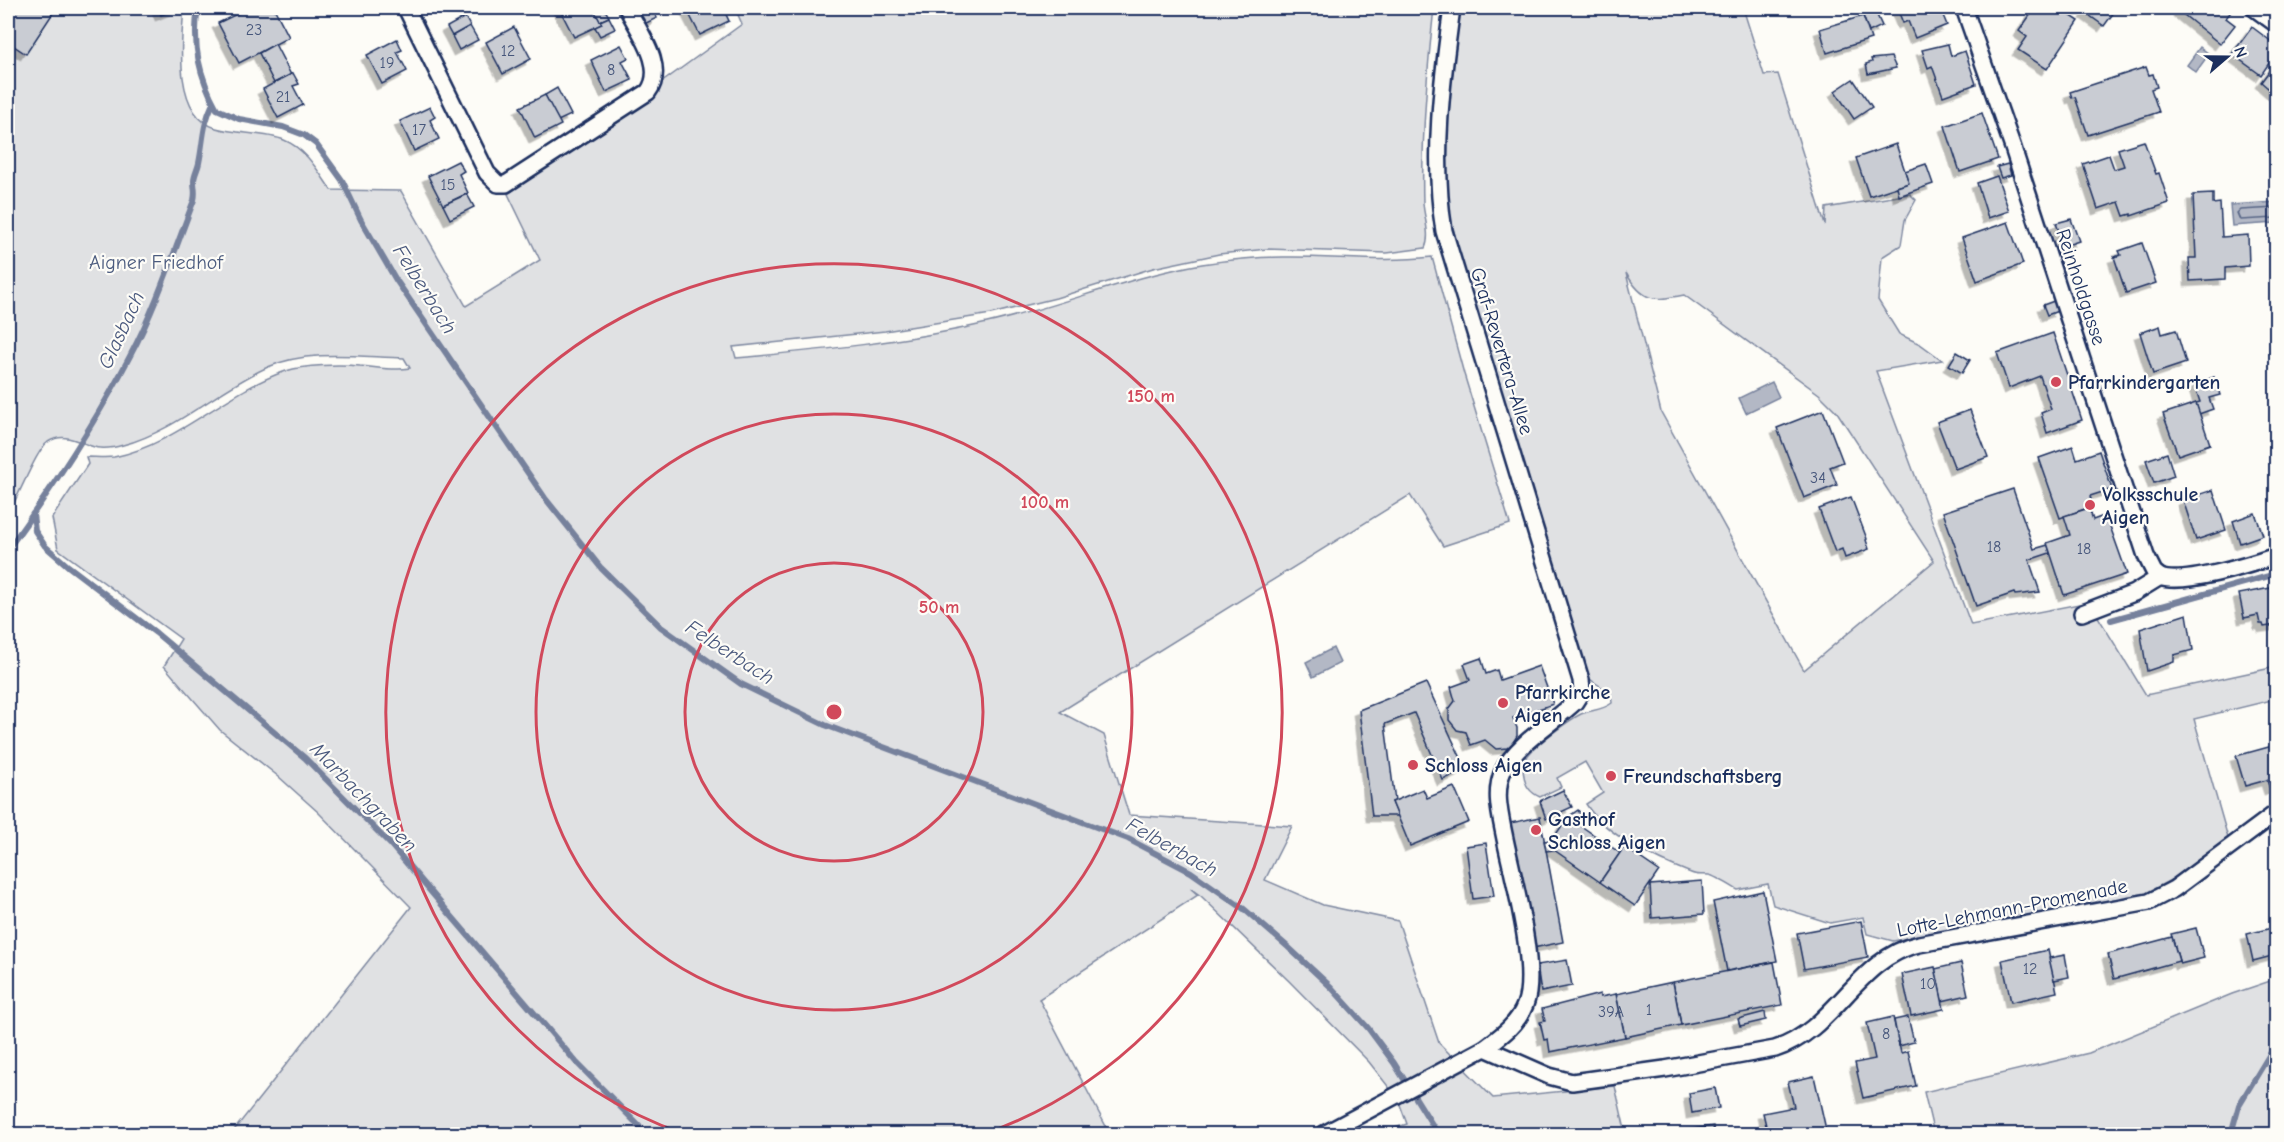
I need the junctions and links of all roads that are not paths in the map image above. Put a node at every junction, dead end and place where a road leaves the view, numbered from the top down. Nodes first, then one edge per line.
1 (406, 8) edge
2 (627, 8) edge
3 (1452, 8) edge
4 (1964, 8) edge
5 (2254, 8) edge
6 (2277, 24) edge
7 (2277, 556) edge
8 (2160, 578) junction
9 (2082, 613) dead end
10 (2277, 813) edge
11 (1485, 1048) junction
12 (1324, 1134) edge

1 - 2 street
3 - 11 street, Graf-Revertera-Allee
4 - 8 street, Reinholdgasse
5 - 6 street
7 - 8 street
8 - 9 street
10 - 11 street, Lotte-Lehmann-Promenade
11 - 12 street

